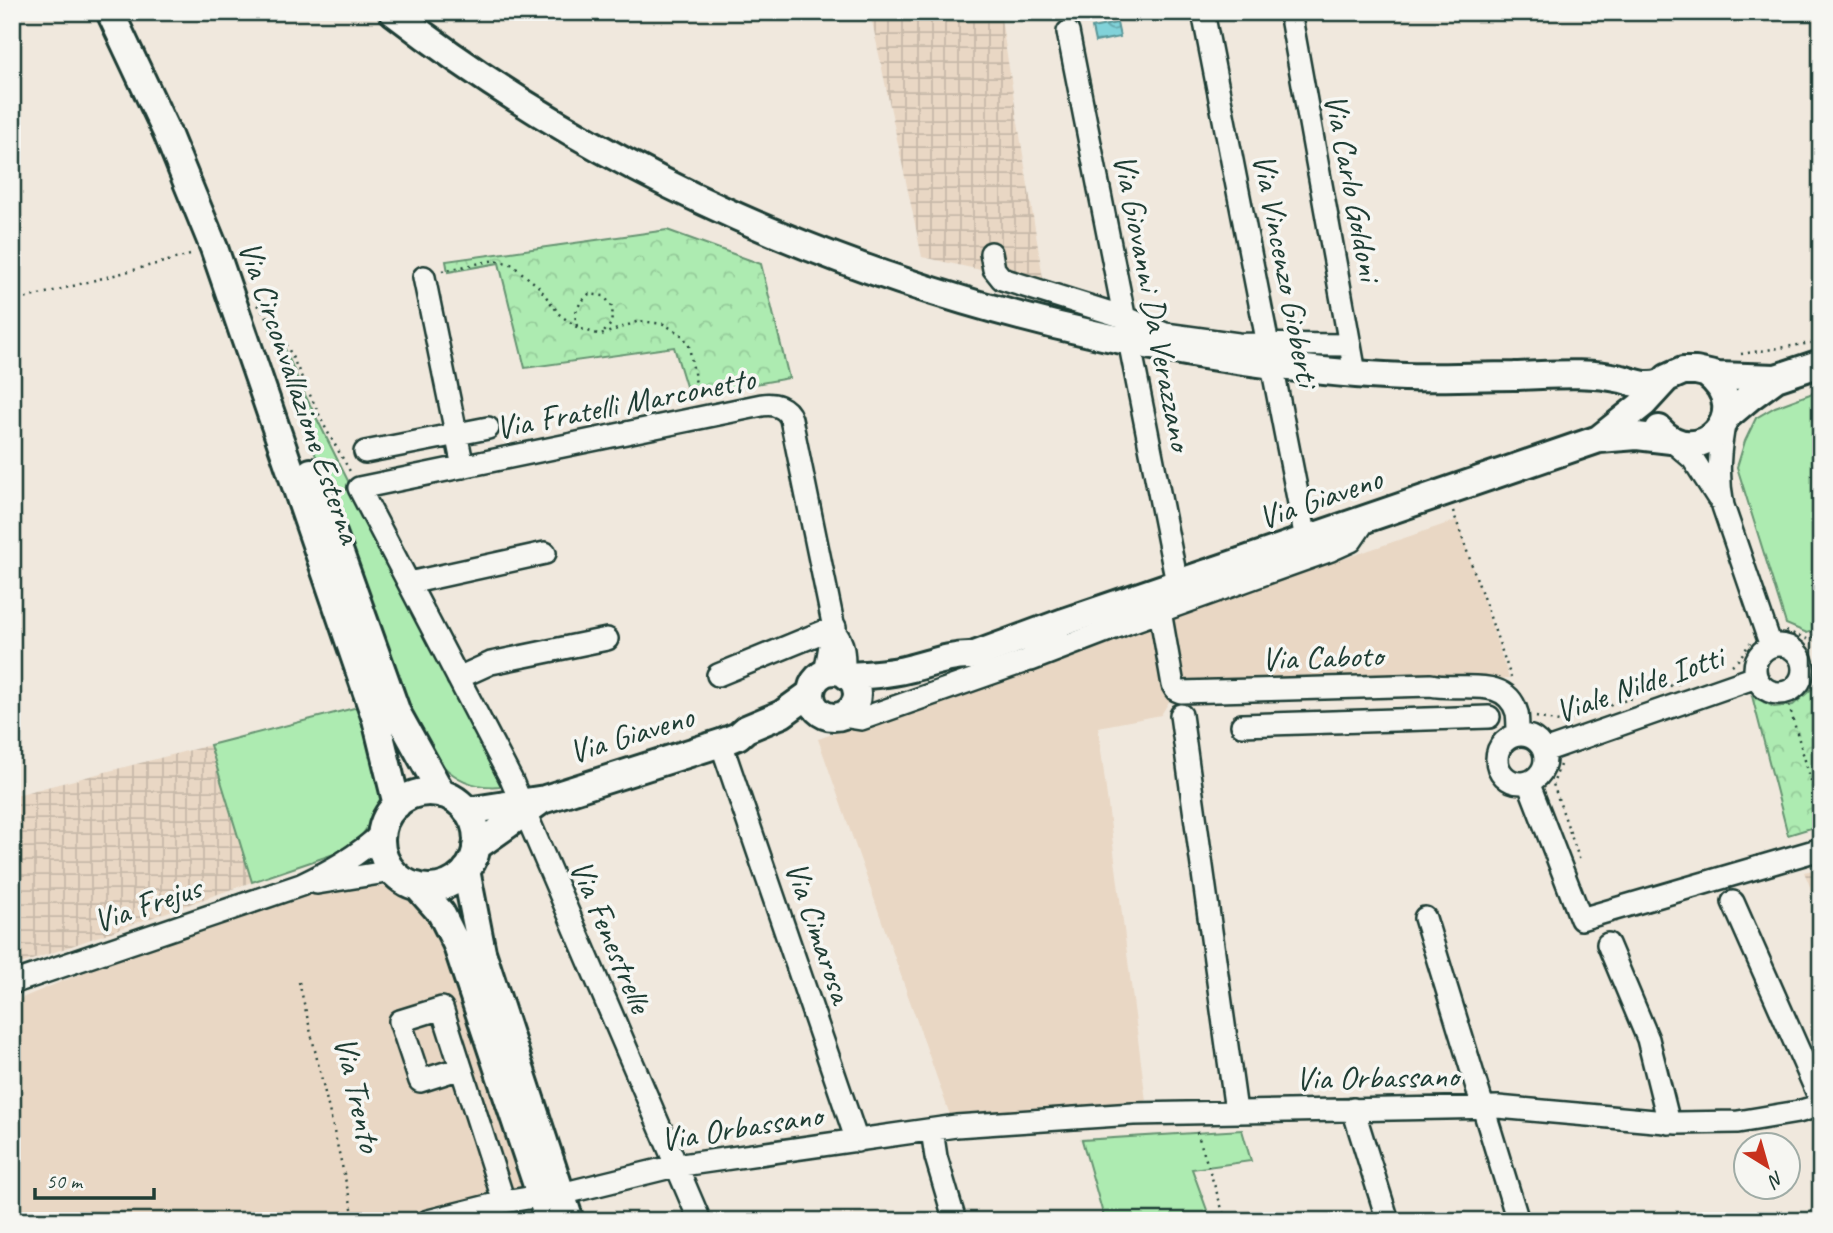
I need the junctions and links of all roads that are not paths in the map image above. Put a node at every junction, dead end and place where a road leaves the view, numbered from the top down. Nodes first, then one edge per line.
1 (110, 12) edge
2 (128, 12) edge
3 (393, 12) edge
4 (1203, 12) edge
5 (1290, 12) edge
6 (1068, 32) dead end
7 (991, 253) dead end
8 (424, 277) road end
9 (1126, 329) junction
10 (1350, 345) junction
11 (1270, 355) junction
12 (1821, 363) edge
13 (1355, 373) junction
14 (1707, 374) junction
15 (1776, 378) junction
16 (1658, 388) junction
17 (1725, 418) junction
18 (488, 428) dead end
19 (456, 434) junction
20 (1599, 439) junction
21 (1671, 440) junction
22 (365, 452) dead end
23 (463, 467) junction
24 (359, 488) joint
25 (1723, 506) junction
26 (1366, 519) junction
27 (1306, 539) junction
28 (545, 553) dead end
29 (409, 583) junction
30 (1177, 583) junction
31 (1160, 611) junction
32 (1094, 612) junction
33 (1064, 622) junction
34 (1130, 622) junction
35 (835, 630) junction
36 (1776, 638) junction
37 (607, 639) dead end
38 (1811, 659) edge
39 (1029, 660) junction
40 (718, 675) dead end
41 (1756, 677) junction
42 (458, 678) junction
43 (1365, 687) junction
44 (1294, 689) junction
45 (835, 693) junction
46 (1181, 715) dead end
47 (1489, 717) dead end
48 (1366, 721) junction
49 (1296, 723) junction
50 (1242, 725) dead end
51 (1518, 726) junction
52 (729, 739) junction
53 (1553, 755) junction
54 (1528, 782) junction
55 (442, 794) junction
56 (397, 805) junction
57 (530, 805) junction
58 (467, 811) junction
59 (382, 833) junction
60 (1821, 849) edge
61 (471, 859) junction
62 (393, 871) junction
63 (302, 885) junction
64 (417, 886) junction
65 (1732, 902) dead end
66 (1425, 918) dead end
67 (1608, 944) dead end
68 (12, 983) edge
69 (461, 1068) dead end
70 (1821, 1103) edge
71 (1484, 1107) junction
72 (1353, 1110) junction
73 (1236, 1111) junction
74 (1669, 1123) junction
75 (932, 1130) junction
76 (856, 1141) junction
77 (675, 1166) junction
78 (503, 1202) junction
79 (550, 1204) edge
80 (428, 1221) edge
81 (570, 1221) edge
82 (700, 1221) edge
83 (955, 1221) edge
84 (1388, 1221) edge
85 (1518, 1221) edge

1 - 56 main road, Via Circonvallazione Esterna
2 - 55 main road, Via Circonvallazione Esterna
3 - 9 main road
4 - 11 street, Via Vincenzo Gioberti
5 - 10 street, Via Carlo Goldoni
6 - 9 street, Via Giovanni Da Verazzano
7 - 9 street
8 - 19 street, Via Fratelli Marconetto
9 - 11 main road
9 - 30 street, Via Giovanni Da Verazzano
10 - 11 street
10 - 13 street, Via Carlo Goldoni
11 - 13 main road
11 - 27 street, Via Vincenzo Gioberti
12 - 15 main road, Via Giaveno
13 - 16 main road
14 - 15 main road, Via Giaveno
14 - 16 main road, Via Giaveno
14 - 17 main road
15 - 17 main road, Via Giaveno
16 - 20 main road, Via Giaveno
16 - 21 main road
17 - 21 main road, Via Giaveno
17 - 25 street, Viale Nilde Iotti
18 - 19 street, Via Fratelli Marconetto
19 - 22 street, Via Fratelli Marconetto
19 - 23 street, Via Fratelli Marconetto
20 - 21 main road, Via Giaveno
20 - 26 main road, Via Giaveno
21 - 25 street, Viale Nilde Iotti
23 - 24 street, Via Fratelli Marconetto
23 - 35 street, Via Fratelli Marconetto
24 - 29 street, Via Fenestrelle
25 - 36 street, Viale Nilde Iotti
26 - 27 main road, Via Giaveno
26 - 31 street
27 - 30 main road, Via Giaveno
28 - 29 street
29 - 42 street, Via Fenestrelle
30 - 32 main road, Via Giaveno
31 - 34 street
31 - 44 street, Via Caboto
32 - 33 main road, Via Giaveno
32 - 34 street
33 - 39 street, Via Giaveno
33 - 45 main road, Via Giaveno
34 - 39 street
35 - 40 street
35 - 45 street, Via Fratelli Marconetto
36 - 38 street, Viale Nilde Iotti
36 - 41 street, Viale Nilde Iotti
37 - 42 street
38 - 41 street, Viale Nilde Iotti
39 - 45 street, Via Giaveno
41 - 53 street, Viale Nilde Iotti
42 - 57 street, Via Fenestrelle
43 - 44 street, Via Caboto
43 - 48 street
43 - 51 street, Via Caboto
44 - 49 street
45 - 52 main road, Via Giaveno
46 - 73 street
47 - 48 street
48 - 49 street
49 - 50 street
51 - 53 street, Viale Nilde Iotti
51 - 54 street, Viale Nilde Iotti
52 - 57 main road, Via Giaveno
52 - 76 street, Via Cimarosa
53 - 54 street, Viale Nilde Iotti
54 - 60 street
55 - 56 main road
55 - 58 main road, Via Circonvallazione Esterna
56 - 59 main road
57 - 58 main road, Via Giaveno
57 - 61 main road, Via Giaveno
57 - 77 street, Via Fenestrelle
58 - 61 main road
59 - 62 main road
59 - 63 street, Via Frejus
61 - 64 main road
61 - 79 main road
62 - 63 street, Via Frejus
62 - 64 main road
63 - 68 street, Via Frejus
64 - 79 main road
65 - 70 street
66 - 71 street
67 - 74 street
69 - 78 street
70 - 74 street, Via Orbassano
71 - 72 street, Via Orbassano
71 - 74 street, Via Orbassano
71 - 85 street
72 - 73 street, Via Orbassano
72 - 84 street
73 - 75 street, Via Orbassano
75 - 76 street, Via Orbassano
75 - 83 street
76 - 77 street, Via Orbassano
77 - 79 street, Via Orbassano
77 - 82 street, Via Fenestrelle
78 - 79 street
78 - 80 street
79 - 81 main road

